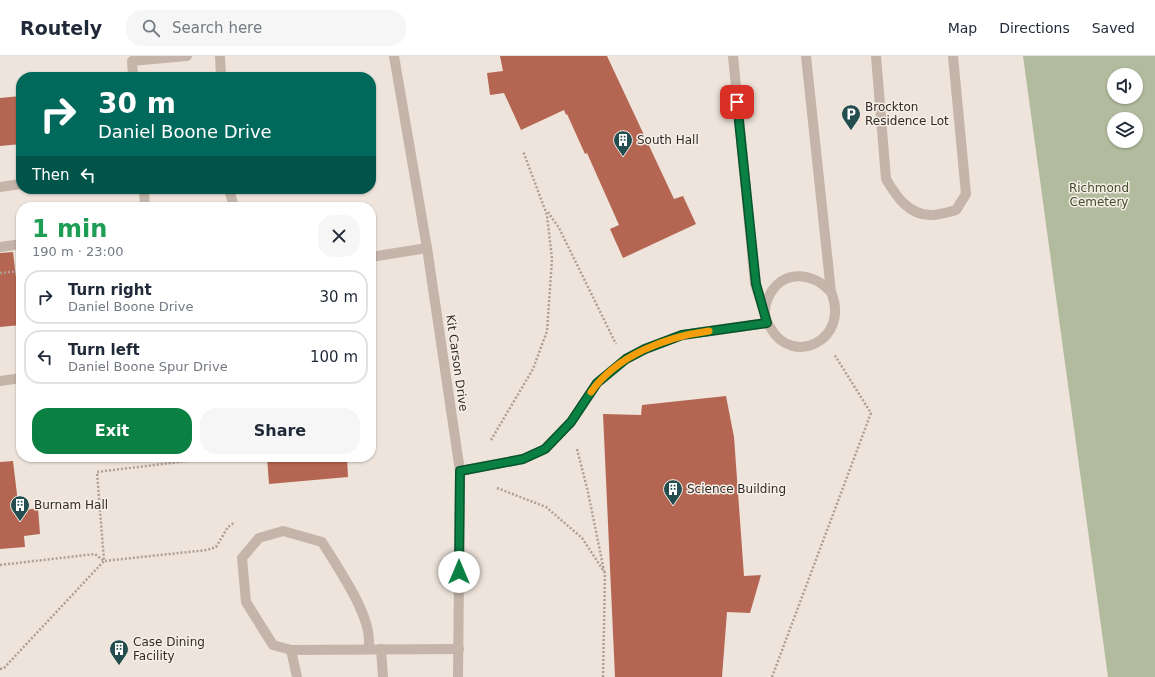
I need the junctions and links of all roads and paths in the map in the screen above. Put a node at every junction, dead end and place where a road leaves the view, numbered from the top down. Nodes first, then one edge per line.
1 (187, 56) edge
2 (220, 56) edge
3 (394, 56) edge
4 (733, 56) edge
5 (806, 56) edge
6 (876, 56) edge
7 (953, 56) edge
8 (133, 72) edge
9 (221, 72) edge
10 (523, 151) dead end
11 (16, 184) edge
12 (0, 186) edge
13 (544, 207) junction
14 (16, 245) edge
15 (0, 247) edge
16 (427, 248) junction
17 (376, 255) edge
18 (16, 272) edge
19 (0, 273) edge
20 (831, 292) junction
21 (765, 313) junction
22 (767, 323) junction
23 (619, 349) dead end
24 (834, 354) dead end
25 (16, 379) edge
26 (0, 381) edge
27 (491, 440) dead end
28 (577, 449) dead end
29 (179, 462) edge
30 (460, 471) junction
31 (497, 488) dead end
32 (235, 522) dead end
33 (104, 561) junction
34 (0, 565) edge
35 (605, 573) junction
36 (368, 649) junction
37 (381, 649) junction
38 (459, 649) junction
39 (291, 650) junction
40 (0, 669) edge
41 (297, 677) edge
42 (383, 677) edge
43 (458, 677) edge
44 (602, 677) edge
45 (772, 677) edge

1 - 8 street
2 - 9 street
3 - 16 street, Kit Carson Drive
4 - 21 street
5 - 20 street
6 - 7 street
10 - 13 path
11 - 12 street
13 - 23 path
13 - 27 path
14 - 15 street
16 - 17 street
16 - 30 street, Kit Carson Drive
18 - 19 path
20 - 21 street
20 - 22 street
21 - 22 street
22 - 30 street
24 - 45 path
25 - 26 street
28 - 35 path
29 - 33 path
30 - 38 street, Kit Carson Drive
31 - 35 path
32 - 33 path
33 - 34 path
33 - 40 path
35 - 44 path
36 - 37 street
36 - 39 street
36 - 39 street
37 - 38 street
37 - 42 street
38 - 43 street, Kit Carson Drive
39 - 41 street

